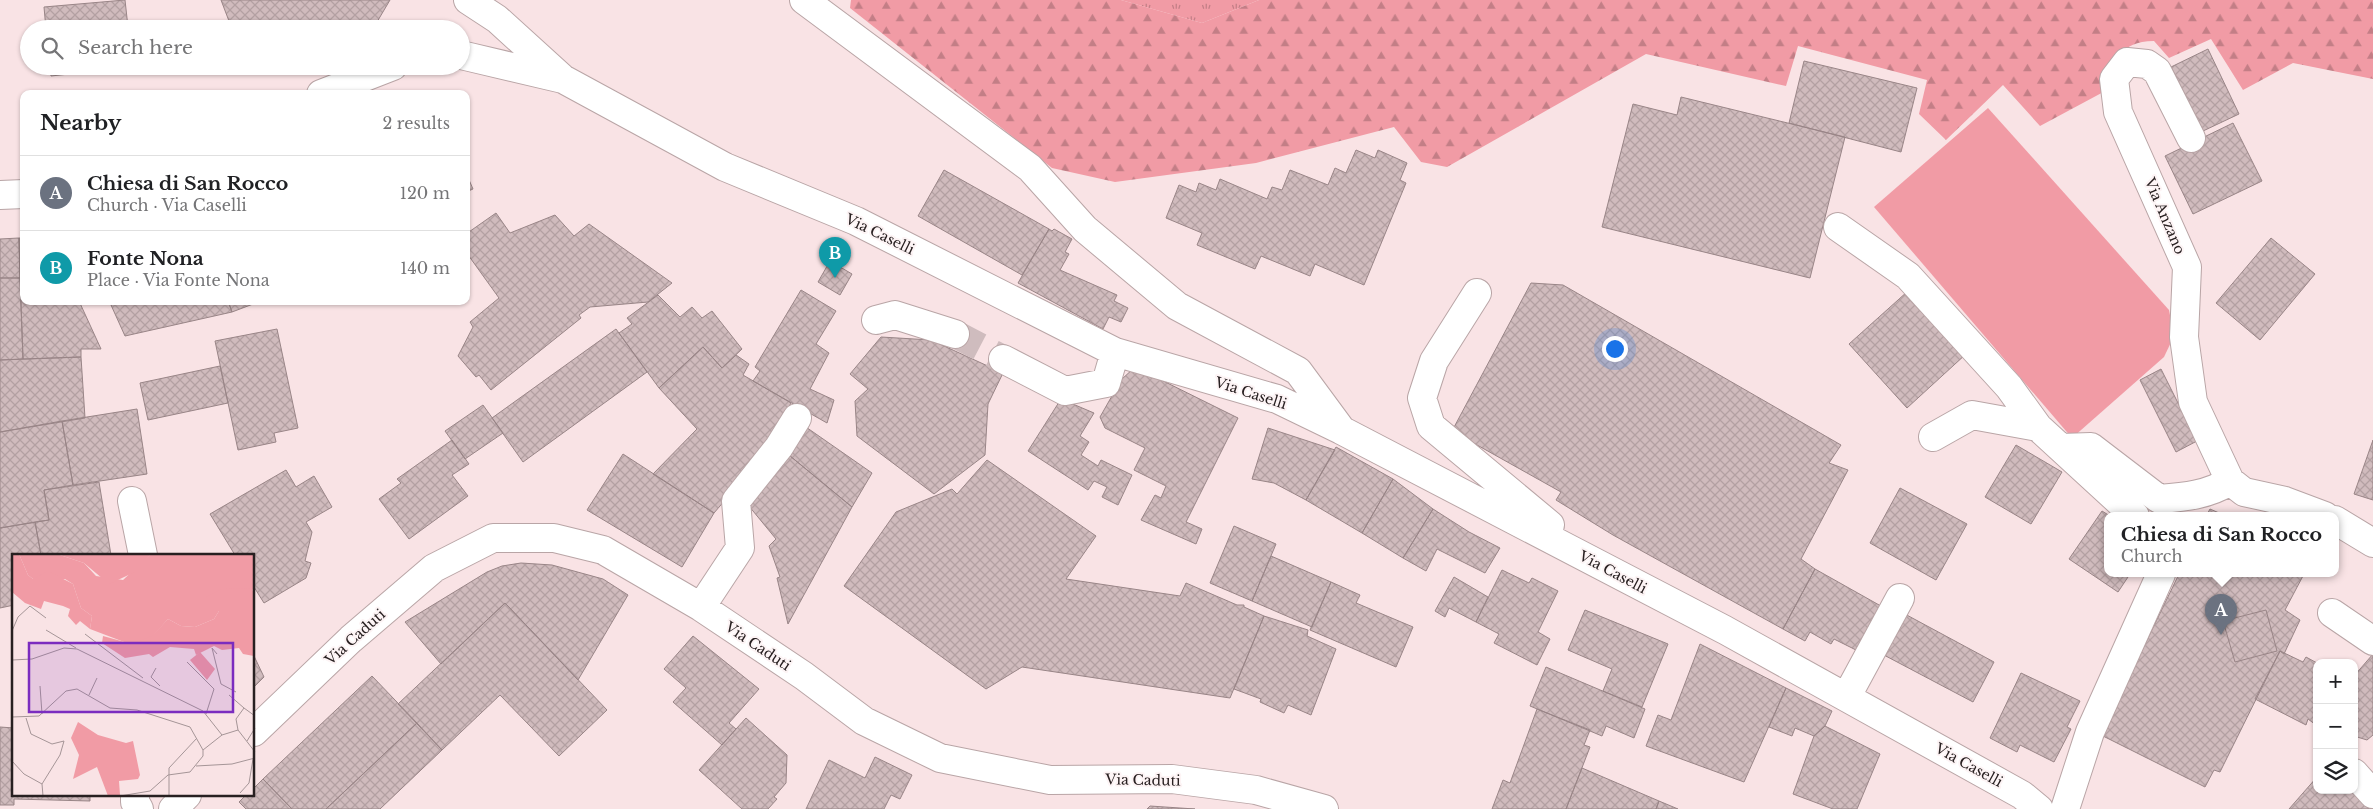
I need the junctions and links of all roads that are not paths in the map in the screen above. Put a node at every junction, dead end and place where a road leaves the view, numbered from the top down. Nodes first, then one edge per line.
1 (468, 0) edge
2 (804, 0) edge
3 (470, 57) edge
4 (370, 75) edge
5 (563, 79) junction
6 (331, 90) edge
7 (2191, 138) dead end
8 (20, 194) edge
9 (0, 195) edge
10 (1838, 227) dead end
11 (1476, 293) dead end
12 (876, 320) dead end
13 (955, 334) tunnel mouth
14 (1115, 352) junction
15 (1002, 359) tunnel mouth
16 (796, 418) dead end
17 (2038, 427) junction
18 (1340, 430) junction
19 (1933, 437) dead end
20 (2061, 448) junction
21 (2230, 481) junction
22 (132, 501) dead end
23 (2131, 512) edge
24 (2314, 512) edge
25 (2339, 522) edge
26 (2373, 543) edge
27 (143, 554) edge
28 (1595, 562) junction
29 (2161, 577) edge
30 (1900, 598) dead end
31 (701, 607) junction
32 (2332, 614) dead end
33 (2373, 640) edge
34 (1847, 696) junction
35 (255, 731) edge
36 (2358, 777) edge
37 (2373, 794) edge
38 (135, 796) edge
39 (186, 796) edge
40 (139, 809) edge
41 (172, 809) edge
42 (1324, 809) edge
43 (2039, 809) edge
44 (2065, 809) edge

1 - 5 street
2 - 18 street
3 - 5 street, Via Caselli
4 - 6 street
5 - 14 street, Via Caselli
7 - 21 street, Via Anzano
8 - 9 street
10 - 17 street
11 - 28 street
12 - 13 street
14 - 15 street
14 - 18 street, Via Caselli
16 - 31 street
17 - 19 street
17 - 20 street
18 - 28 street, Via Caselli
20 - 21 street
20 - 23 street
21 - 24 street
22 - 27 street
25 - 26 street
28 - 34 street, Via Caselli
29 - 44 street
30 - 34 street
31 - 35 street, Via Caduti
31 - 42 street, Via Caduti
32 - 33 street
34 - 43 street, Via Caselli
36 - 37 street
38 - 40 street
39 - 41 street

